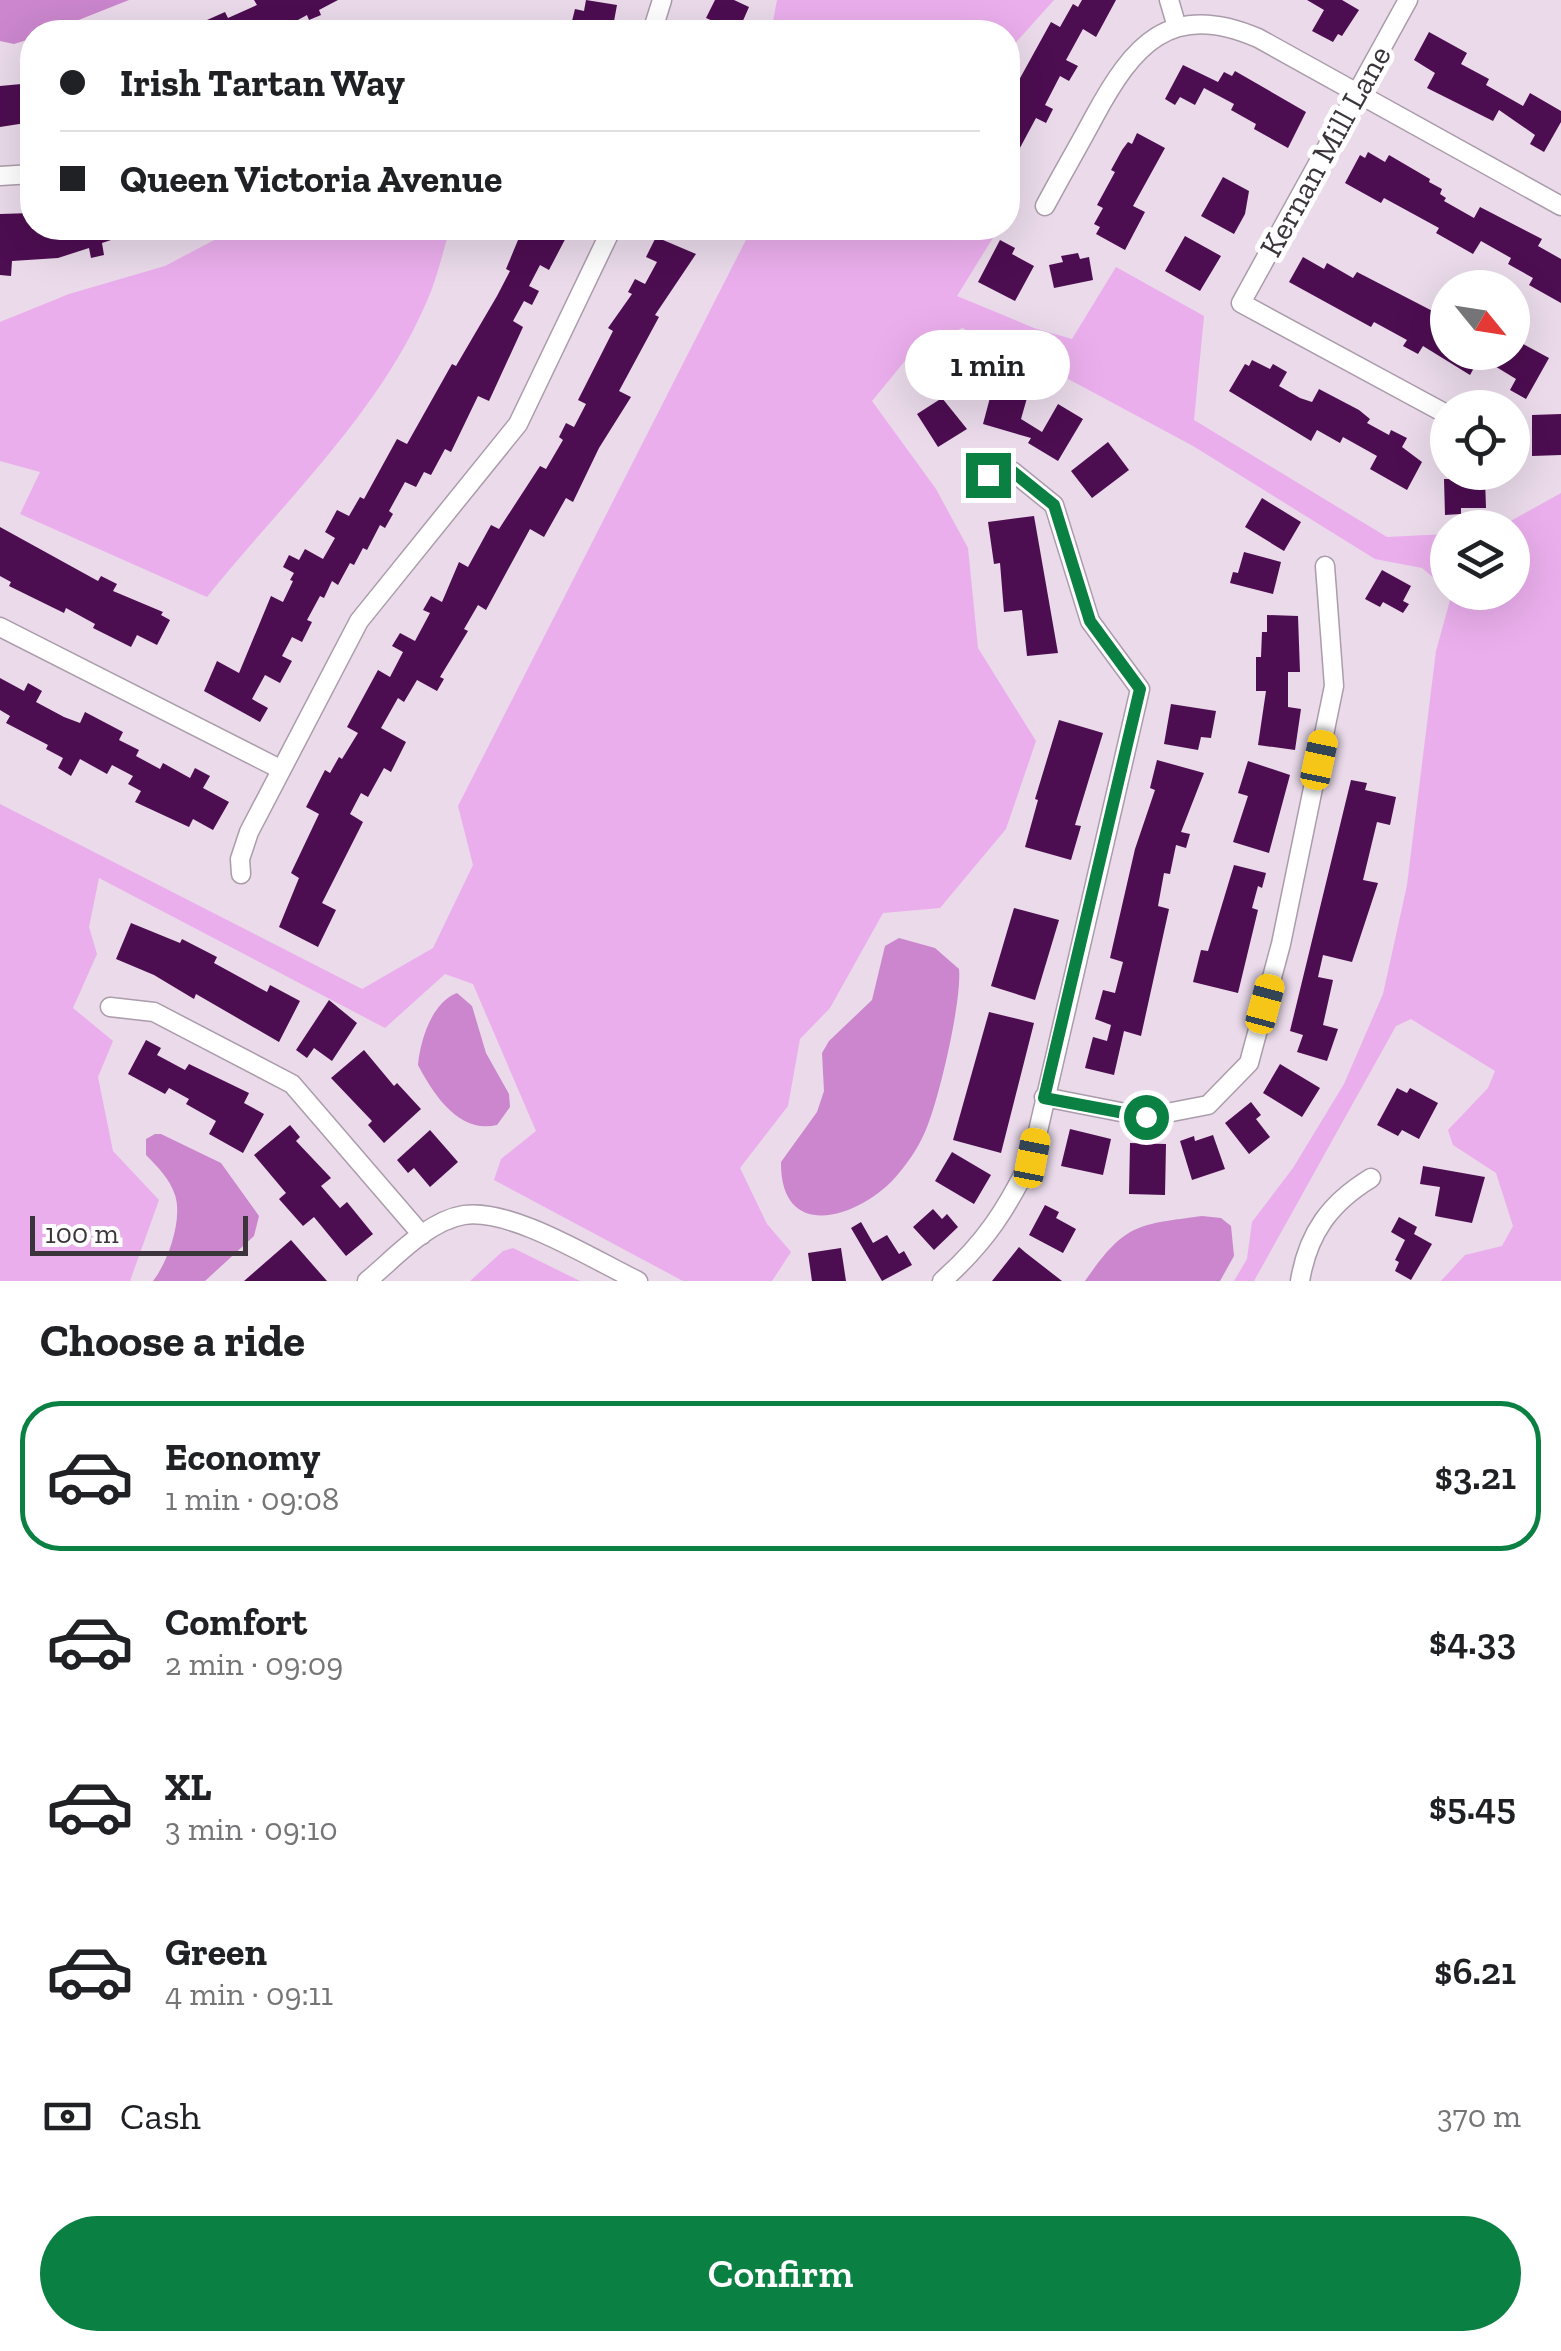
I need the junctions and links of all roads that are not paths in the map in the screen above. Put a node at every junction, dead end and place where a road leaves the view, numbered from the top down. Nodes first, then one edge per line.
1 (1170, 0) edge
2 (1408, 0) edge
3 (1177, 27) junction
4 (1357, 93) junction
5 (1045, 206) dead end
6 (1561, 206) edge
7 (606, 240) edge
8 (1430, 405) edge
9 (988, 475) dead end
10 (1325, 566) dead end
11 (0, 627) edge
12 (280, 769) junction
13 (241, 874) dead end
14 (110, 1007) dead end
15 (1044, 1098) junction
16 (1371, 1178) dead end
17 (422, 1236) junction
18 (367, 1281) edge
19 (638, 1281) edge
20 (942, 1281) edge
21 (1300, 1281) edge

1 - 3 street
2 - 4 street, Kernan Mill Lane
3 - 4 street
3 - 5 street
4 - 6 street
4 - 8 street, Kernan Mill Lane
7 - 12 street
9 - 15 street
10 - 15 street
11 - 12 street
12 - 13 street
14 - 17 street
15 - 20 street
16 - 21 street
17 - 18 street
17 - 19 street

